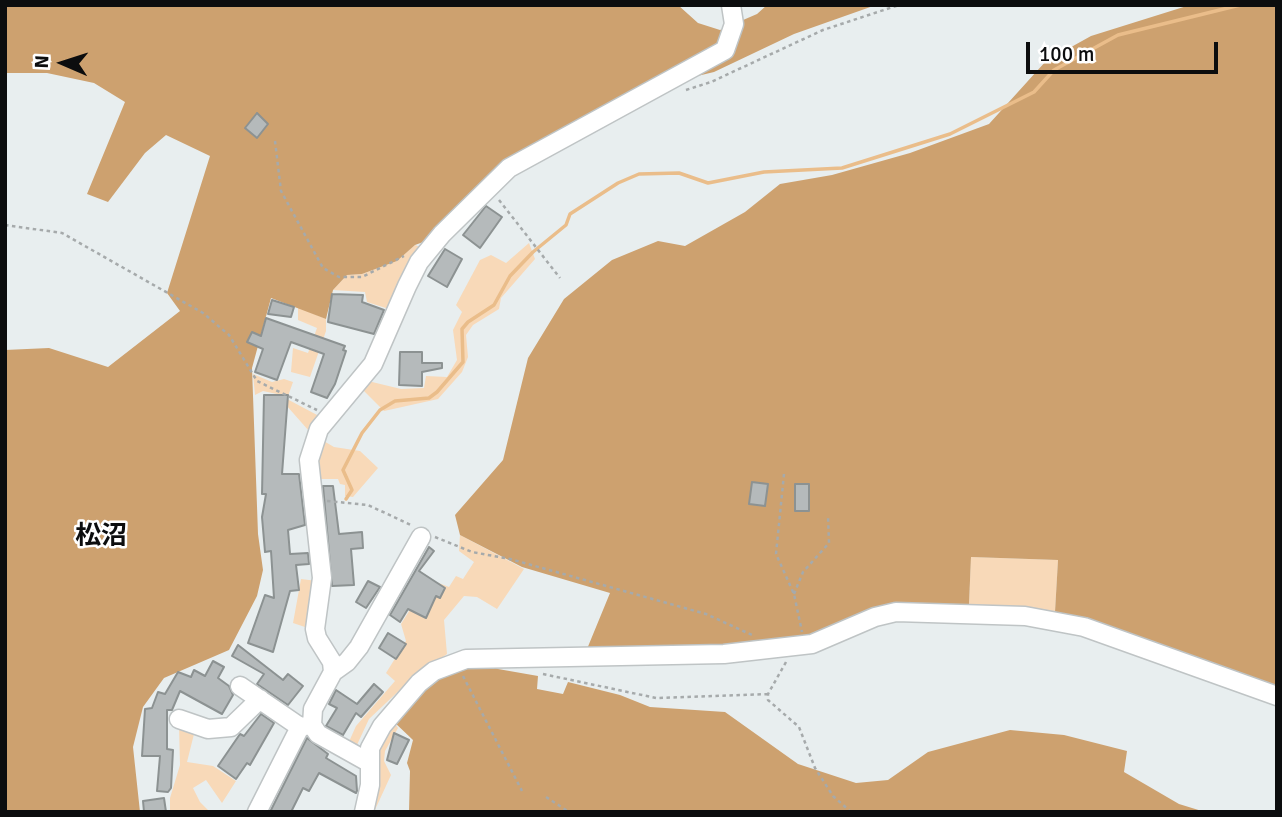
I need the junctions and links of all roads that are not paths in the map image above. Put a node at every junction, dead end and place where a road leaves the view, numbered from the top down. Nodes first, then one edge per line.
1 (731, 5) edge
2 (425, 534) road end
3 (333, 672) junction
4 (240, 686) dead end
5 (1277, 696) edge
6 (260, 699) junction
7 (178, 719) dead end
8 (306, 726) junction
9 (368, 762) junction
10 (257, 812) edge
11 (364, 812) edge

1 - 3 street
2 - 3 street
3 - 8 street
4 - 6 street
5 - 9 street
6 - 7 street
6 - 8 street
8 - 9 street
8 - 10 street
9 - 11 street

